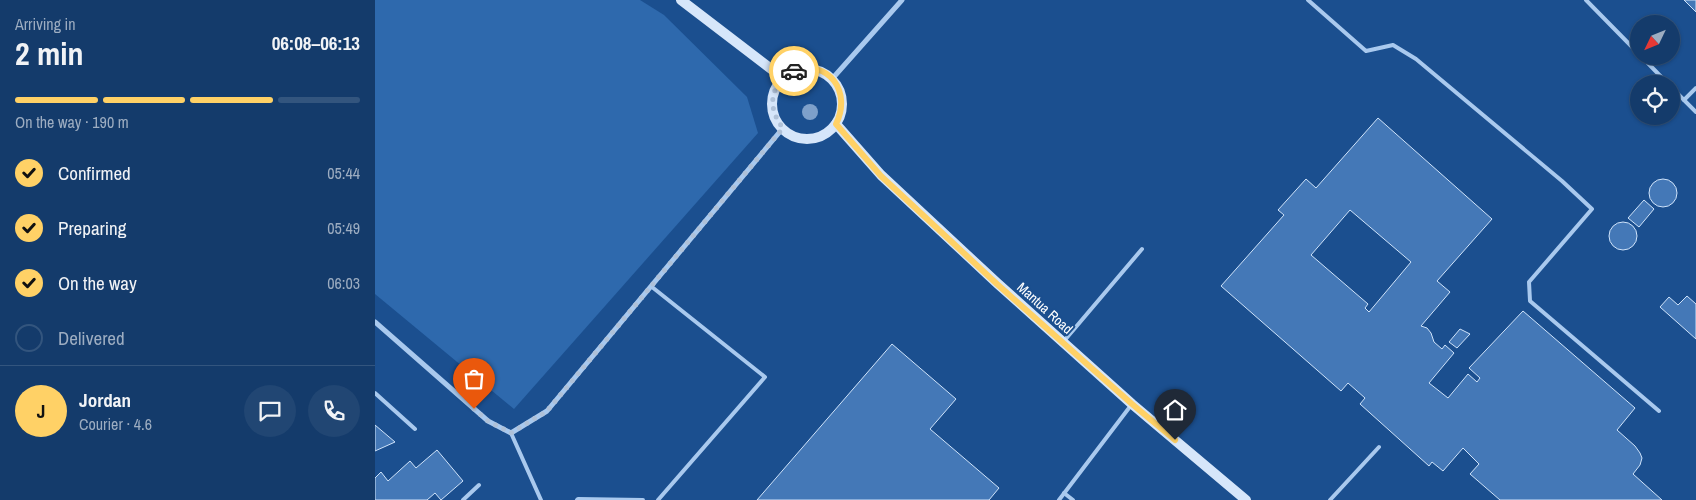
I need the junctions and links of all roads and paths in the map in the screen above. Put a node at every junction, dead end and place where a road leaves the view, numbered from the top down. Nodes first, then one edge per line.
1 (681, 0) edge
2 (902, 0) edge
3 (1308, 0) edge
4 (1586, 0) edge
5 (1630, 45) edge
6 (1650, 65) edge
7 (1659, 75) edge
8 (783, 78) junction
9 (832, 79) junction
10 (1696, 88) edge
11 (1680, 96) edge
12 (1684, 100) junction
13 (1696, 112) edge
14 (836, 124) junction
15 (783, 128) junction
16 (1142, 249) dead end
17 (652, 286) junction
18 (375, 322) edge
19 (1063, 342) junction
20 (375, 393) edge
21 (1132, 404) junction
22 (1659, 411) dead end
23 (415, 429) dead end
24 (511, 433) junction
25 (1379, 447) dead end
26 (479, 485) dead end
27 (1064, 493) junction
28 (463, 500) edge
29 (541, 500) edge
30 (577, 500) edge
31 (643, 500) edge
32 (658, 500) edge
33 (1059, 500) edge
34 (1073, 500) edge
35 (1246, 500) edge
36 (1330, 500) edge

1 - 8 street
2 - 9 street
3 - 22 lane
4 - 5 lane
6 - 7 lane
8 - 9 street
8 - 15 street
9 - 14 street
10 - 12 lane
11 - 12 lane
12 - 13 lane
14 - 15 street
14 - 19 street, Mantua Road
15 - 17 street
16 - 19 lane
17 - 24 street
17 - 32 lane
18 - 24 street
19 - 21 street, Mantua Road
20 - 23 lane
21 - 27 lane
21 - 35 street, Mantua Road
24 - 29 lane
25 - 36 lane
26 - 28 lane
27 - 33 lane
27 - 34 lane
30 - 31 lane

